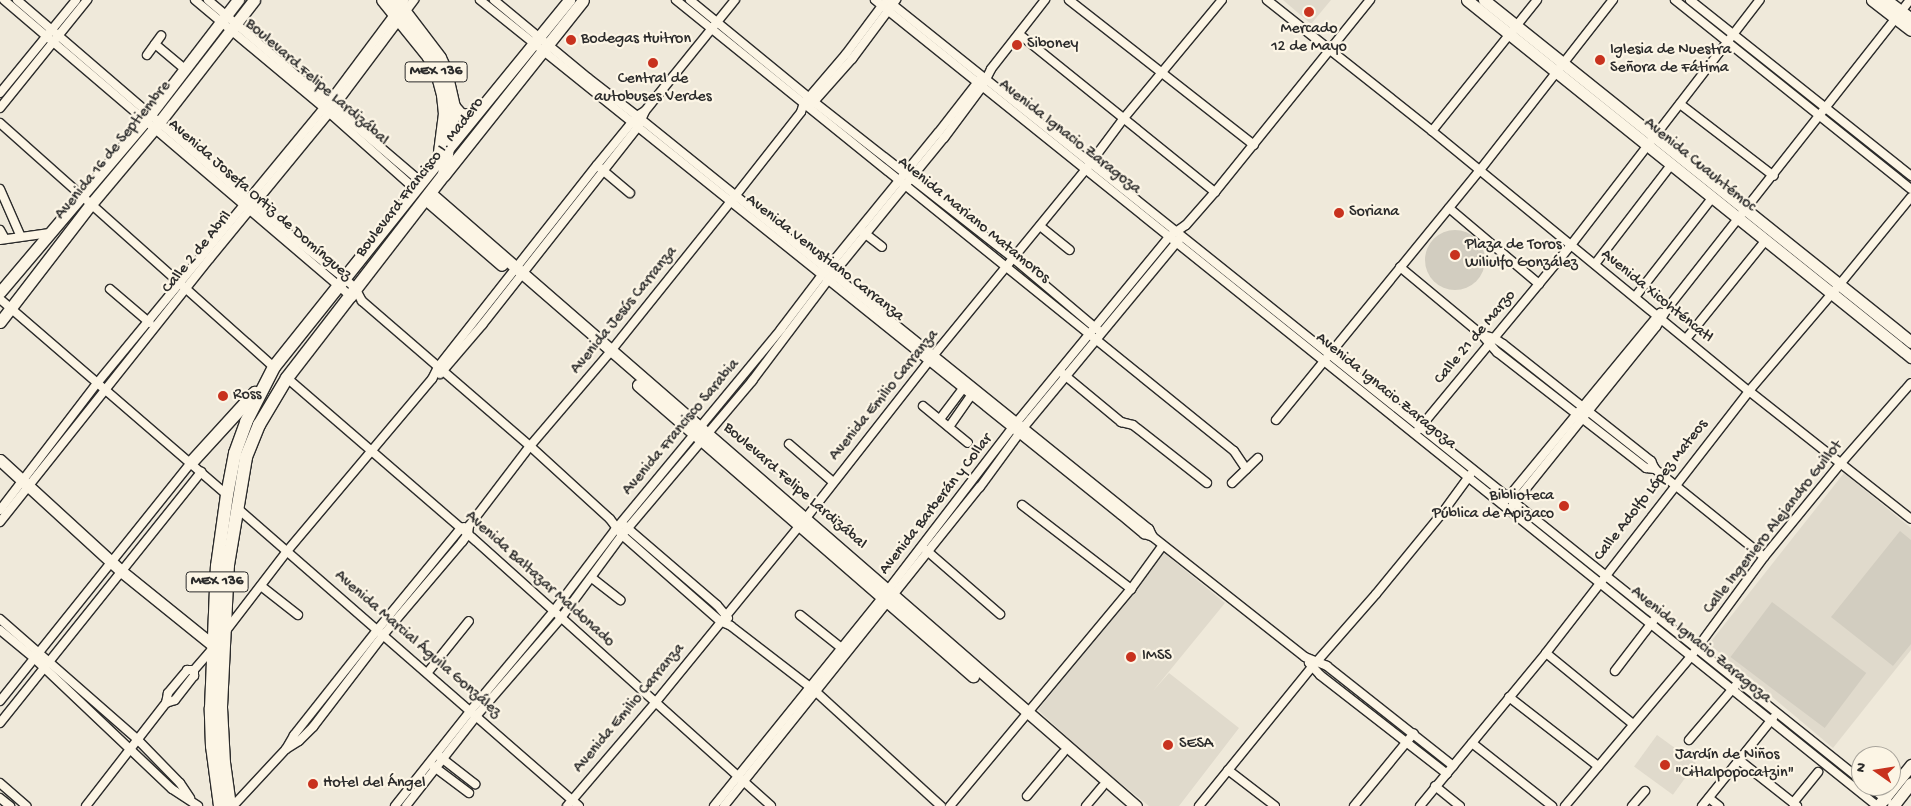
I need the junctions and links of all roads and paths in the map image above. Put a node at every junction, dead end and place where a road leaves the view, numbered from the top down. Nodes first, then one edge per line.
1 (4, 0) edge
2 (18, 0) edge
3 (76, 0) edge
4 (87, 0) edge
5 (196, 0) edge
6 (208, 0) edge
7 (238, 0) edge
8 (254, 0) edge
9 (383, 0) edge
10 (414, 0) edge
11 (494, 0) edge
12 (569, 0) edge
13 (583, 0) edge
14 (676, 0) edge
15 (690, 0) edge
16 (734, 0) edge
17 (875, 0) edge
18 (1046, 0) edge
19 (1068, 0) edge
20 (1222, 0) edge
21 (1267, 0) edge
22 (1370, 0) edge
23 (1467, 0) edge
24 (1484, 0) edge
25 (1537, 0) edge
26 (1613, 0) edge
27 (1690, 0) edge
28 (1760, 0) edge
29 (1872, 0) edge
30 (1886, 0) edge
31 (1910, 0) edge
32 (483, 1) edge
33 (1681, 2) edge
34 (889, 3) edge
35 (400, 8) edge
36 (1898, 15) junction
37 (224, 19) junction
38 (1911, 19) edge
39 (718, 22) junction
40 (233, 27) junction
41 (52, 30) junction
42 (712, 30) junction
43 (1513, 30) junction
44 (1911, 30) edge
45 (1019, 34) junction
46 (1732, 35) junction
47 (59, 36) junction
48 (161, 36) dead end
49 (50, 40) junction
50 (1727, 42) junction
51 (155, 44) junction
52 (540, 44) junction
53 (1330, 51) junction
54 (147, 54) dead end
55 (763, 65) junction
56 (1560, 67) junction
57 (185, 69) junction
58 (1776, 69) junction
59 (1161, 74) junction
60 (20, 76) junction
61 (1770, 76) junction
62 (101, 78) junction
63 (586, 81) junction
64 (982, 81) junction
65 (0, 93) edge
66 (809, 102) junction
67 (1680, 104) junction
68 (454, 107) junction
69 (0, 108) edge
70 (329, 108) junction
71 (1825, 108) junction
72 (1819, 115) junction
73 (473, 116) junction
74 (148, 118) junction
75 (640, 118) junction
76 (1124, 118) junction
77 (0, 123) edge
78 (635, 125) junction
79 (157, 126) junction
80 (1432, 131) junction
81 (1651, 140) junction
82 (1254, 145) junction
83 (450, 146) junction
84 (668, 147) junction
85 (1876, 148) junction
86 (1870, 156) junction
87 (439, 160) junction
88 (686, 161) junction
89 (1089, 165) junction
90 (1671, 165) junction
91 (600, 168) junction
92 (1480, 170) junction
93 (444, 175) junction
94 (1774, 176) junction
95 (1911, 176) edge
96 (906, 179) junction
97 (419, 186) junction
98 (1911, 188) edge
99 (0, 189) edge
100 (1215, 192) junction
101 (630, 193) dead end
102 (82, 196) junction
103 (428, 196) junction
104 (736, 196) junction
105 (1911, 197) edge
106 (1712, 198) junction
107 (730, 203) junction
108 (91, 204) junction
109 (250, 205) junction
110 (1449, 208) junction
111 (1747, 210) junction
112 (962, 218) junction
113 (1739, 219) junction
114 (956, 225) junction
115 (1040, 226) junction
116 (0, 230) edge
117 (863, 232) junction
118 (50, 233) junction
119 (778, 234) junction
120 (1177, 236) junction
121 (21, 237) junction
122 (2, 239) edge
123 (1766, 240) junction
124 (1571, 245) junction
125 (882, 248) dead end
126 (1070, 250) dead end
127 (1014, 259) junction
128 (1594, 264) junction
129 (1400, 267) junction
130 (1007, 268) junction
131 (17, 273) junction
132 (517, 273) junction
133 (828, 274) junction
134 (341, 282) junction
135 (29, 283) junction
136 (1539, 284) junction
137 (1840, 284) junction
138 (183, 285) junction
139 (1134, 287) junction
140 (110, 289) dead end
141 (0, 292) edge
142 (352, 292) junction
143 (1832, 293) junction
144 (1051, 296) junction
145 (1634, 297) junction
146 (0, 299) edge
147 (10, 307) junction
148 (1660, 317) junction
149 (148, 321) junction
150 (0, 322) edge
151 (1095, 327) junction
152 (155, 328) junction
153 (1089, 334) junction
154 (1099, 336) junction
155 (1686, 339) junction
156 (1491, 341) junction
157 (1911, 342) edge
158 (609, 354) junction
159 (1331, 354) junction
160 (1911, 357) edge
161 (931, 358) junction
162 (1325, 362) junction
163 (274, 367) junction
164 (440, 369) junction
165 (1063, 374) junction
166 (287, 378) junction
167 (98, 382) junction
168 (1911, 383) edge
169 (264, 384) junction
170 (963, 388) junction
171 (106, 390) junction
172 (1749, 391) junction
173 (1380, 394) junction
174 (971, 395) junction
175 (1374, 401) junction
176 (923, 406) dead end
177 (1582, 413) junction
178 (940, 420) junction
179 (1276, 420) dead end
180 (1421, 426) junction
181 (949, 427) junction
182 (1018, 428) junction
183 (62, 431) junction
184 (1415, 433) junction
185 (701, 434) junction
186 (69, 437) junction
187 (968, 443) dead end
188 (789, 444) dead end
189 (530, 446) junction
190 (372, 452) junction
191 (1258, 458) dead end
192 (0, 460) edge
193 (191, 462) junction
194 (1841, 463) junction
195 (1246, 469) junction
196 (1474, 470) junction
197 (201, 472) junction
198 (1468, 477) junction
199 (834, 482) junction
200 (1207, 483) dead end
201 (27, 484) junction
202 (1232, 484) dead end
203 (1674, 485) junction
204 (227, 496) junction
205 (1511, 500) junction
206 (1022, 505) dead end
207 (236, 507) junction
208 (1506, 507) junction
209 (0, 510) edge
210 (148, 518) junction
211 (610, 519) junction
212 (1911, 519) edge
213 (803, 521) junction
214 (0, 522) edge
215 (157, 526) junction
216 (624, 526) junction
217 (466, 530) junction
218 (619, 532) junction
219 (1552, 533) junction
220 (1546, 540) junction
221 (1163, 544) junction
222 (288, 550) junction
223 (925, 550) junction
224 (651, 555) junction
225 (1764, 557) junction
226 (117, 567) junction
227 (1604, 575) junction
228 (592, 578) junction
229 (688, 580) junction
230 (1598, 582) junction
231 (261, 586) junction
232 (682, 587) junction
233 (1131, 589) junction
234 (888, 596) junction
235 (620, 600) dead end
236 (553, 612) junction
237 (1000, 614) dead end
238 (69, 615) junction
239 (298, 615) dead end
240 (800, 615) dead end
241 (723, 617) junction
242 (1657, 617) junction
243 (560, 618) junction
244 (0, 619) edge
245 (469, 621) dead end
246 (80, 623) junction
247 (1652, 624) junction
248 (0, 630) edge
249 (226, 630) junction
250 (381, 632) junction
251 (214, 646) junction
252 (1697, 648) junction
253 (844, 650) junction
254 (1546, 652) junction
255 (36, 655) junction
256 (1692, 655) junction
257 (50, 661) junction
258 (1315, 664) junction
259 (44, 668) junction
260 (1615, 671) dead end
261 (428, 672) junction
262 (1739, 682) junction
263 (1733, 688) junction
264 (812, 689) junction
265 (1509, 697) junction
266 (92, 698) junction
267 (0, 701) edge
268 (655, 703) junction
269 (84, 707) junction
270 (10, 710) junction
271 (474, 712) junction
272 (1777, 713) junction
273 (1025, 716) junction
274 (1771, 720) junction
275 (0, 723) edge
276 (1633, 724) junction
277 (1414, 733) junction
278 (138, 740) junction
279 (1689, 740) dead end
280 (1406, 743) junction
281 (1472, 743) junction
282 (131, 749) junction
283 (1063, 753) junction
284 (439, 756) junction
285 (1831, 756) junction
286 (1739, 760) junction
287 (1825, 764) junction
288 (432, 765) junction
289 (1911, 765) edge
290 (1453, 766) junction
291 (1598, 766) junction
292 (1228, 770) junction
293 (1818, 772) dead end
294 (1851, 772) edge
295 (1447, 774) junction
296 (741, 781) junction
297 (1099, 781) junction
298 (0, 782) edge
299 (1911, 783) edge
300 (1435, 786) junction
301 (1645, 791) dead end
302 (469, 793) junction
303 (13, 794) junction
304 (1027, 796) dead end
305 (1709, 798) junction
306 (191, 800) junction
307 (464, 801) dead end
308 (5, 802) edge
309 (569, 803) edge
310 (1795, 804) edge
311 (1887, 805) edge
312 (26, 806) edge
313 (86, 806) edge
314 (198, 806) edge
315 (220, 806) edge
316 (232, 806) edge
317 (395, 806) edge
318 (406, 806) edge
319 (579, 806) edge
320 (714, 806) edge
321 (724, 806) edge
322 (771, 806) edge
323 (941, 806) edge
324 (950, 806) edge
325 (1086, 806) edge
326 (1124, 806) edge
327 (1136, 806) edge
328 (1199, 806) edge
329 (1276, 806) edge
330 (1354, 806) edge
331 (1420, 806) edge
332 (1460, 806) edge
333 (1552, 806) edge
334 (1565, 806) edge
335 (1632, 806) edge
336 (1702, 806) edge
337 (1719, 806) edge

1 - 49 street, Avenida Josefa Ortiz de Domínguez
2 - 41 street, Avenida Josefa Ortiz de Domínguez
3 - 41 street
4 - 47 street
5 - 37 street, Boulevard Felipe Lardizábal
6 - 37 street, Boulevard Felipe Lardizábal
7 - 37 main road, Avenida 16 de Septiembre
8 - 40 main road, Avenida 16 de Septiembre
9 - 35 main road, MEX 136
10 - 35 street, Calle 2 de Abril
11 - 52 street, Avenida Venustiano Carranza
12 - 52 main road, Boulevard Francisco I. Madero
13 - 52 main road, Boulevard Francisco I. Madero
14 - 42 street, Avenida Mariano Matamoros
15 - 39 street, Avenida Mariano Matamoros
16 - 39 street
17 - 34 street, Avenida Ignacio Zaragoza
18 - 45 street, Avenida Francisco Sarabia
19 - 59 street
20 - 59 street, Avenida Emilio Carranza
21 - 53 street, Avenida Xicohténcatl
22 - 53 street, Avenida Barberán y Collar
23 - 43 main road, Avenida Cuauhtémoc
24 - 43 main road, Avenida Cuauhtémoc
25 - 43 street
26 - 56 street
27 - 46 street
28 - 46 street, Calle 21 de Marzo
29 - 36 main road
30 - 36 main road
31 - 36 street
32 - 52 street, Avenida Venustiano Carranza
33 - 50 street
34 - 64 street, Avenida Ignacio Zaragoza
34 - 66 street, Avenida Jesús Carranza
35 - 68 main road, MEX 136
35 - 70 street, Calle 2 de Abril
35 - 87 main road, MEX 136
36 - 38 main road
36 - 44 main road
36 - 71 street
37 - 40 street, Boulevard Felipe Lardizábal
37 - 57 main road, Avenida 16 de Septiembre
39 - 42 street
39 - 55 street, Avenida Mariano Matamoros
40 - 70 street, Boulevard Felipe Lardizábal
40 - 79 main road, Avenida 16 de Septiembre
41 - 47 street, Avenida Josefa Ortiz de Domínguez
41 - 49 street
42 - 55 street, Avenida Mariano Matamoros
42 - 75 street
43 - 56 main road, Avenida Cuauhtémoc
43 - 80 street
45 - 64 street, Avenida Francisco Sarabia
45 - 76 street
46 - 50 street, Calle 21 de Marzo
46 - 58 street
47 - 49 street
47 - 62 street, Avenida Josefa Ortiz de Domínguez
48 - 51 street
49 - 60 street
49 - 62 street, Avenida Josefa Ortiz de Domínguez
50 - 61 street
50 - 67 street, Calle 21 de Marzo
51 - 54 street
51 - 57 street
52 - 63 street, Avenida Venustiano Carranza
52 - 73 main road, Boulevard Francisco I. Madero
52 - 93 main road, Boulevard Francisco I. Madero
53 - 80 street, Avenida Xicohténcatl
53 - 82 street, Avenida Barberán y Collar
55 - 66 street, Avenida Mariano Matamoros
56 - 81 main road, Avenida Cuauhtémoc
56 - 92 street
57 - 74 main road, Avenida 16 de Septiembre
58 - 61 street
58 - 71 street
59 - 76 street, Avenida Emilio Carranza
59 - 82 street
60 - 65 street
60 - 69 street
61 - 72 street
62 - 74 street, Avenida Josefa Ortiz de Domínguez
63 - 75 street, Avenida Venustiano Carranza
63 - 78 street, Avenida Venustiano Carranza
64 - 89 street, Avenida Ignacio Zaragoza
64 - 96 street, Avenida Francisco Sarabia
66 - 96 street, Avenida Mariano Matamoros
66 - 104 street, Avenida Jesús Carranza
67 - 81 street, Calle 21 de Marzo
67 - 94 street
68 - 73 main road
68 - 83 main road, MEX 136
70 - 97 street, Boulevard Felipe Lardizábal
70 - 109 street, Calle 2 de Abril
71 - 72 street
71 - 85 street
72 - 86 street
72 - 94 street
73 - 83 main road, Boulevard Francisco I. Madero
74 - 79 street, Avenida Josefa Ortiz de Domínguez
74 - 102 main road, Avenida 16 de Septiembre
75 - 78 street
75 - 84 street, Avenida Venustiano Carranza
76 - 89 street, Avenida Emilio Carranza
76 - 100 street
77 - 102 street
78 - 84 street, Avenida Venustiano Carranza
78 - 91 street
79 - 108 main road, Avenida 16 de Septiembre
79 - 109 street, Avenida Josefa Ortiz de Domínguez
80 - 92 street, Avenida Xicohténcatl
81 - 90 main road, Avenida Cuauhtémoc
81 - 111 main road, Avenida Cuauhtémoc
81 - 124 street, Calle 21 de Marzo
82 - 100 street, Avenida Barberán y Collar
83 - 87 main road, Boulevard Francisco I. Madero
83 - 93 main road, MEX 136
84 - 88 street, Avenida Venustiano Carranza
85 - 86 street
85 - 95 street
86 - 98 street
87 - 97 main road, Boulevard Francisco I. Madero / MEX 136
88 - 104 street, Avenida Venustiano Carranza
88 - 107 street, Avenida Venustiano Carranza
89 - 115 street, Avenida Emilio Carranza
89 - 120 street, Avenida Ignacio Zaragoza
90 - 106 main road, Avenida Cuauhtémoc
90 - 128 street
91 - 101 street
91 - 132 street
92 - 110 street
92 - 124 street, Avenida Xicohténcatl
93 - 103 main road, Boulevard Francisco I. Madero / MEX 136
94 - 111 street
96 - 112 street, Avenida Mariano Matamoros
96 - 114 street, Avenida Mariano Matamoros
96 - 117 street, Avenida Francisco Sarabia
97 - 134 main road, Boulevard Francisco I. Madero / MEX 136
99 - 121 street
100 - 120 street, Avenida Barberán y Collar
102 - 108 street
102 - 118 main road, Avenida 16 de Septiembre
103 - 132 main road, Boulevard Felipe Lardizábal
103 - 142 main road, Boulevard Francisco I. Madero / MEX 136
104 - 107 street, Avenida Jesús Carranza
104 - 119 street, Avenida Venustiano Carranza
105 - 137 street, Calle Adolfo López Mateos
106 - 113 main road, Avenida Cuauhtémoc
106 - 145 street
107 - 119 street, Avenida Venustiano Carranza
107 - 158 street, Avenida Jesús Carranza
108 - 135 main road, Avenida 16 de Septiembre
108 - 138 street
109 - 134 street, Avenida Josefa Ortiz de Domínguez
109 - 138 street, Calle 2 de Abril
110 - 129 street
110 - 136 street
111 - 113 street
111 - 137 main road, Avenida Cuauhtémoc
112 - 114 street
112 - 127 street, Avenida Mariano Matamoros
113 - 123 main road, Avenida Cuauhtémoc
113 - 148 street
114 - 130 street, Avenida Mariano Matamoros
115 - 126 street
115 - 127 street, Avenida Emilio Carranza
116 - 122 street
117 - 125 street
117 - 133 street, Avenida Francisco Sarabia
118 - 121 street
118 - 131 main road, Avenida 16 de Septiembre
119 - 133 street, Avenida Venustiano Carranza
120 - 139 street, Avenida Barberán y Collar
120 - 159 street, Avenida Ignacio Zaragoza
120 - 162 street, Avenida Ignacio Zaragoza
121 - 122 street
123 - 143 main road, Avenida Cuauhtémoc
123 - 155 street
124 - 128 street, Avenida Xicohténcatl
124 - 136 street, Calle 21 de Marzo
127 - 130 street, Avenida Emilio Carranza
127 - 144 street, Avenida Mariano Matamoros
128 - 145 street, Avenida Xicohténcatl
129 - 156 street
129 - 159 street
130 - 144 street, Avenida Mariano Matamoros
130 - 161 street, Avenida Emilio Carranza
131 - 135 main road
131 - 141 main road, Avenida 16 de Septiembre
132 - 158 main road, Boulevard Felipe Lardizábal
132 - 164 street
133 - 161 street, Avenida Venustiano Carranza
133 - 185 street, Avenida Francisco Sarabia
134 - 142 street, Avenida Josefa Ortiz de Domínguez
134 - 163 main road, Boulevard Francisco I. Madero / MEX 136
135 - 147 main road, Avenida 16 de Septiembre
136 - 156 street, Calle 21 de Marzo
137 - 143 street, Calle Adolfo López Mateos
137 - 157 main road, Avenida Cuauhtémoc
138 - 149 street, Calle 2 de Abril
138 - 152 street, Calle 2 de Abril
138 - 163 street
139 - 151 street, Avenida Barberán y Collar
139 - 154 street, Avenida Barberán y Collar
140 - 149 street
142 - 164 street, Avenida Josefa Ortiz de Domínguez
142 - 166 main road, Boulevard Francisco I. Madero / MEX 136
143 - 160 main road, Avenida Cuauhtémoc
143 - 172 street, Calle Adolfo López Mateos
144 - 151 street, Avenida Mariano Matamoros
144 - 153 street, Avenida Mariano Matamoros
145 - 148 street, Avenida Xicohténcatl
146 - 147 street
147 - 150 main road, Avenida 16 de Septiembre
147 - 167 street
148 - 155 street, Avenida Xicohténcatl
148 - 177 street
149 - 152 street
149 - 167 street, Calle 2 de Abril
151 - 153 street, Avenida Barberán y Collar
151 - 154 street, Avenida Mariano Matamoros
152 - 171 street, Calle 2 de Abril
153 - 154 street, Avenida Mariano Matamoros
153 - 165 street, Avenida Barberán y Collar
154 - 165 street, Avenida Barberán y Collar
154 - 195 street, Avenida Mariano Matamoros
155 - 172 street, Avenida Xicohténcatl
156 - 177 street
156 - 180 street, Calle 21 de Marzo
158 - 185 main road, Boulevard Felipe Lardizábal
158 - 189 street, Avenida Jesús Carranza
159 - 162 street
159 - 173 street, Avenida Ignacio Zaragoza
161 - 170 street, Avenida Venustiano Carranza
161 - 182 street, Avenida Venustiano Carranza
161 - 199 street, Avenida Emilio Carranza
162 - 175 street, Avenida Ignacio Zaragoza
162 - 179 street
163 - 169 main road, MEX 136
164 - 189 street, Avenida Josefa Ortiz de Domínguez
164 - 190 street
165 - 182 street, Avenida Barberán y Collar
165 - 200 street
166 - 190 street, Avenida Baltazar Maldonado
166 - 207 main road, MEX 136
167 - 171 street
167 - 183 street, Calle 2 de Abril
168 - 194 street, Calle Ingeniero Alejandro Guillot
169 - 193 main road
169 - 204 main road, MEX 136
170 - 174 street, Avenida Venustiano Carranza
170 - 178 street
171 - 186 street, Calle 2 de Abril
171 - 193 street
172 - 194 street, Avenida Xicohténcatl
172 - 203 street, Calle Adolfo López Mateos
173 - 175 street
173 - 180 street, Avenida Ignacio Zaragoza
174 - 181 street
174 - 182 street, Avenida Venustiano Carranza
175 - 184 street, Avenida Ignacio Zaragoza
176 - 178 street
177 - 203 street
177 - 205 street
178 - 181 street
180 - 184 street, Calle 21 de Marzo
180 - 196 street, Avenida Ignacio Zaragoza
181 - 187 street
182 - 221 street, Avenida Venustiano Carranza
182 - 223 street, Avenida Barberán y Collar
183 - 186 street
183 - 201 street, Calle 2 de Abril
184 - 198 street, Avenida Ignacio Zaragoza
185 - 213 main road, Boulevard Felipe Lardizábal
185 - 216 street, Avenida Francisco Sarabia
186 - 201 street, Calle 2 de Abril
188 - 199 street
189 - 211 street, Avenida Josefa Ortiz de Domínguez
189 - 217 street, Avenida Jesús Carranza
190 - 217 street, Avenida Baltazar Maldonado
190 - 222 street
191 - 195 street
192 - 201 main road
193 - 197 street
193 - 210 street
194 - 212 street, Avenida Xicohténcatl
194 - 225 street, Calle Ingeniero Alejandro Guillot
195 - 202 street
196 - 198 street
196 - 205 street, Avenida Ignacio Zaragoza
197 - 204 street
197 - 215 street
198 - 208 street, Avenida Ignacio Zaragoza
198 - 258 street
199 - 213 street, Avenida Emilio Carranza
201 - 209 street, Calle 2 de Abril
201 - 214 street, Calle 2 de Abril
201 - 226 main road
203 - 225 street
203 - 227 street, Calle Adolfo López Mateos
204 - 251 main road, MEX 136
205 - 208 street
205 - 219 street, Avenida Ignacio Zaragoza
206 - 233 street
207 - 222 street, Avenida Marcial Águila González
207 - 249 main road, MEX 136
208 - 220 street, Avenida Ignacio Zaragoza
210 - 215 street
210 - 226 street
211 - 216 street, Avenida Josefa Ortiz de Domínguez
211 - 218 street, Avenida Josefa Ortiz de Domínguez
213 - 234 main road, Boulevard Felipe Lardizábal
213 - 241 street, Avenida Emilio Carranza
215 - 226 street
216 - 218 street, Avenida Francisco Sarabia
216 - 224 street, Avenida Josefa Ortiz de Domínguez
217 - 236 street, Avenida Baltazar Maldonado
217 - 250 street, Avenida Jesús Carranza
218 - 224 street, Avenida Josefa Ortiz de Domínguez
218 - 228 street, Avenida Francisco Sarabia
218 - 236 street, Avenida Francisco Sarabia
219 - 220 street
219 - 227 street, Avenida Ignacio Zaragoza
220 - 230 street, Avenida Ignacio Zaragoza
221 - 233 street
221 - 258 street, Avenida Venustiano Carranza
222 - 231 street
222 - 250 street, Avenida Marcial Águila González
223 - 234 street, Avenida Barberán y Collar
223 - 237 street
224 - 229 street, Avenida Josefa Ortiz de Domínguez
224 - 232 street, Avenida Josefa Ortiz de Domínguez
225 - 252 street, Calle Ingeniero Alejandro Guillot
226 - 238 street
226 - 246 street
226 - 251 main road
227 - 230 street, Calle Adolfo López Mateos
227 - 242 street, Avenida Ignacio Zaragoza
228 - 235 street
228 - 243 street, Avenida Francisco Sarabia
229 - 232 street
229 - 241 street, Avenida Josefa Ortiz de Domínguez
230 - 247 street, Avenida Ignacio Zaragoza
230 - 254 street, Calle Adolfo López Mateos
231 - 239 street
231 - 249 street
232 - 241 street, Avenida Josefa Ortiz de Domínguez
233 - 273 street
234 - 253 street, Avenida Barberán y Collar
234 - 273 main road, Boulevard Felipe Lardizábal
236 - 243 street, Avenida Baltazar Maldonado
236 - 271 street, Avenida Francisco Sarabia
238 - 246 street
238 - 255 street
240 - 253 street
241 - 264 street, Avenida Josefa Ortiz de Domínguez
241 - 268 street, Avenida Emilio Carranza
242 - 247 street
242 - 252 street, Avenida Ignacio Zaragoza
243 - 268 street, Avenida Baltazar Maldonado
243 - 271 street, Avenida Francisco Sarabia
244 - 255 street
245 - 261 street
246 - 257 street
247 - 256 street, Avenida Ignacio Zaragoza
247 - 260 street
248 - 255 street
249 - 251 street
249 - 316 main road, MEX 136
250 - 261 street, Avenida Marcial Águila González
250 - 316 street, Avenida Jesús Carranza
251 - 278 street
251 - 315 main road, MEX 136
252 - 256 street, Calle Ingeniero Alejandro Guillot
252 - 262 street, Avenida Ignacio Zaragoza
253 - 264 street, Avenida Barberán y Collar
254 - 265 street, Calle Adolfo López Mateos
254 - 276 street
255 - 257 street
255 - 259 street
255 - 267 street
256 - 263 street, Avenida Ignacio Zaragoza
256 - 276 street, Calle Ingeniero Alejandro Guillot
257 - 259 street
257 - 266 street
258 - 277 street, Avenida Venustiano Carranza
258 - 280 street, Avenida Venustiano Carranza
258 - 292 street
259 - 269 street
259 - 270 street
261 - 271 street, Avenida Marcial Águila González
262 - 263 street
262 - 272 street, Avenida Ignacio Zaragoza
263 - 274 street, Avenida Ignacio Zaragoza
263 - 279 street
264 - 296 street, Avenida Barberán y Collar
264 - 323 street, Avenida Josefa Ortiz de Domínguez
265 - 281 street, Calle Adolfo López Mateos
265 - 291 street
266 - 269 street
266 - 278 street
267 - 270 street
268 - 296 street, Avenida Baltazar Maldonado
268 - 309 street, Avenida Emilio Carranza
269 - 282 street
270 - 275 street
271 - 284 street, Avenida Francisco Sarabia
271 - 309 street, Avenida Marcial Águila González
272 - 274 street
272 - 285 street, Avenida Ignacio Zaragoza
273 - 283 main road, Boulevard Felipe Lardizábal
273 - 297 main road, Boulevard Felipe Lardizábal
273 - 324 street
274 - 286 street
274 - 287 street, Avenida Ignacio Zaragoza
276 - 291 street, Calle Ingeniero Alejandro Guillot
277 - 280 street
277 - 290 street, Avenida Venustiano Carranza
278 - 282 street
278 - 306 street
280 - 295 street, Avenida Venustiano Carranza
280 - 330 street
281 - 290 street, Calle Adolfo López Mateos
281 - 333 street
282 - 306 street
282 - 313 street
283 - 297 main road, Boulevard Felipe Lardizábal
283 - 304 street
284 - 288 street, Avenida Francisco Sarabia
284 - 302 street
285 - 287 street
285 - 294 street, Avenida Ignacio Zaragoza
286 - 305 street
286 - 310 street
287 - 311 street, Avenida Ignacio Zaragoza
288 - 302 street
288 - 317 street, Avenida Francisco Sarabia
288 - 318 street, Avenida Francisco Sarabia
289 - 311 main road
290 - 295 street, Calle Adolfo López Mateos
291 - 334 street, Calle Ingeniero Alejandro Guillot
292 - 328 street
292 - 329 street
293 - 310 street
295 - 300 street, Calle Adolfo López Mateos
296 - 320 street, Avenida Barberán y Collar
296 - 321 street, Avenida Barberán y Collar
296 - 322 street, Avenida Baltazar Maldonado
297 - 325 street
297 - 326 main road, Boulevard Felipe Lardizábal
297 - 327 main road, Boulevard Felipe Lardizábal
298 - 303 street
299 - 311 main road
300 - 331 street, Calle Adolfo López Mateos
300 - 332 street
301 - 335 street
302 - 307 street
303 - 308 street
303 - 312 street
305 - 336 street
305 - 337 street
306 - 314 street
309 - 319 street, Avenida Marcial Águila González

